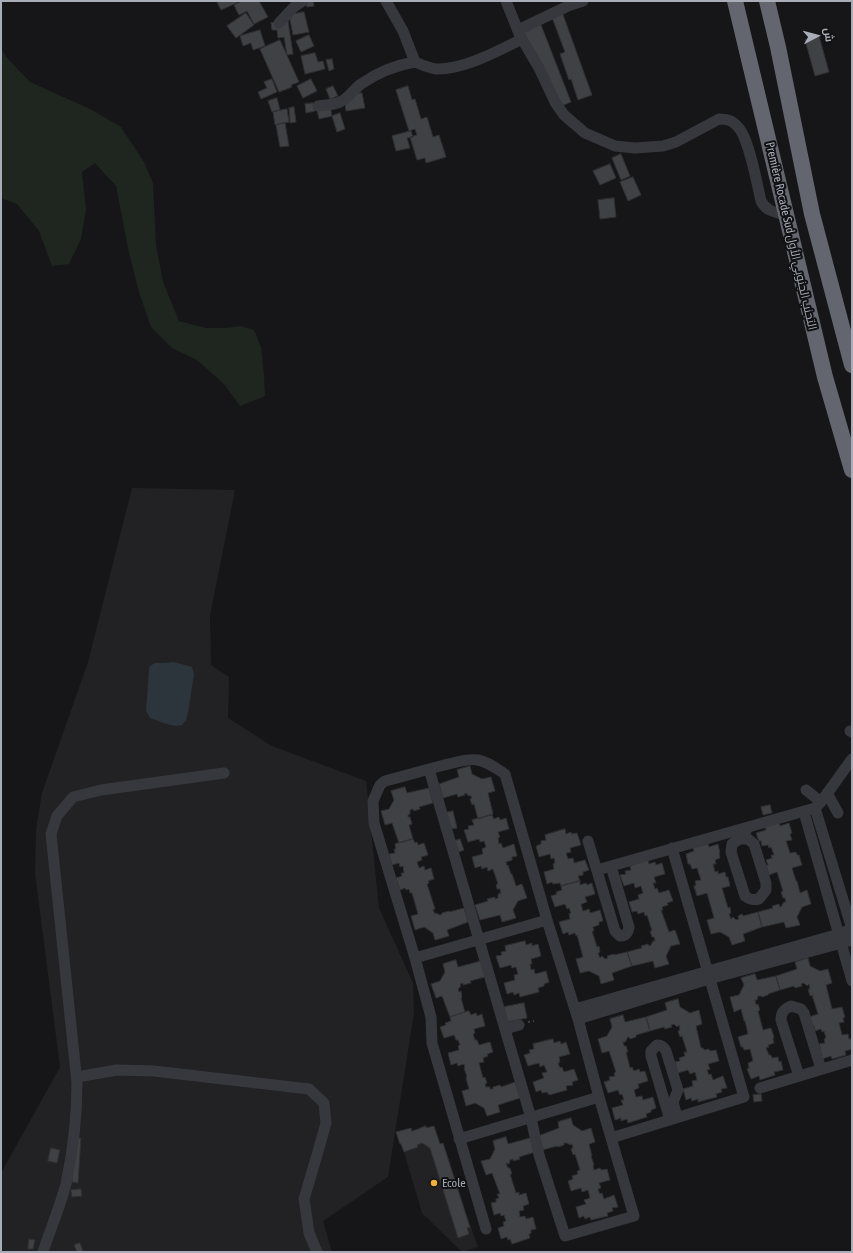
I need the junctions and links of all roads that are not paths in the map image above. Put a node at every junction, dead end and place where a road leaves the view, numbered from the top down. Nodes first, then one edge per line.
1 (304, 1) edge
2 (386, 1) edge
3 (506, 1) edge
4 (583, 1) edge
5 (728, 1) edge
6 (736, 1) edge
7 (768, 1) edge
8 (279, 23) dead end
9 (520, 35) junction
10 (415, 62) junction
11 (318, 106) dead end
12 (761, 109) junction
13 (786, 215) junction
14 (852, 365) edge
15 (852, 470) edge
16 (852, 759) edge
17 (430, 769) junction
18 (224, 773) dead end
19 (806, 790) dead end
20 (821, 801) junction
21 (804, 812) junction
22 (838, 813) dead end
23 (747, 828) junction
24 (740, 839) junction
25 (588, 841) dead end
26 (672, 848) junction
27 (610, 866) junction
28 (597, 870) junction
29 (547, 920) junction
30 (852, 929) edge
31 (844, 939) edge
32 (479, 940) junction
33 (415, 958) junction
34 (708, 975) junction
35 (852, 981) edge
36 (576, 1014) junction
37 (519, 1025) dead end
38 (505, 1029) junction
39 (852, 1060) edge
40 (821, 1069) junction
41 (799, 1076) junction
42 (77, 1077) junction
43 (760, 1088) dead end
44 (599, 1097) junction
45 (531, 1118) junction
46 (673, 1119) junction
47 (611, 1138) junction
48 (459, 1139) junction
49 (486, 1229) dead end
50 (43, 1252) edge
51 (318, 1252) edge

1 - 8 street
2 - 10 street
3 - 9 street
4 - 9 street
5 - 12 highway
6 - 12 highway, Première Rocade Sud التجنب الجنوبي الأول
7 - 14 highway, Première Rocade Sud التجنب الجنوبي الأول
9 - 10 street
9 - 13 street
10 - 11 street
12 - 13 highway, Première Rocade Sud التجنب الجنوبي الأول
13 - 15 highway, Première Rocade Sud التجنب الجنوبي الأول
16 - 20 street
17 - 29 street
17 - 32 street
17 - 33 street
18 - 42 street
19 - 20 street
20 - 21 street
20 - 22 street
20 - 30 street
21 - 23 street
21 - 31 street
23 - 24 street
23 - 26 street
24 - 24 street
25 - 28 street
26 - 27 street
26 - 34 street
27 - 28 street
27 - 28 street
29 - 32 street
29 - 36 street
30 - 31 street
31 - 34 street
31 - 35 street
32 - 33 street
32 - 38 street
33 - 48 street
34 - 36 street
34 - 46 street
36 - 44 street
37 - 38 street
38 - 45 street
39 - 40 street
40 - 41 street
40 - 41 street
41 - 43 street
42 - 50 street
42 - 51 street
44 - 45 street
44 - 47 street
45 - 47 street
45 - 48 street
46 - 46 street
46 - 47 street
48 - 49 street

